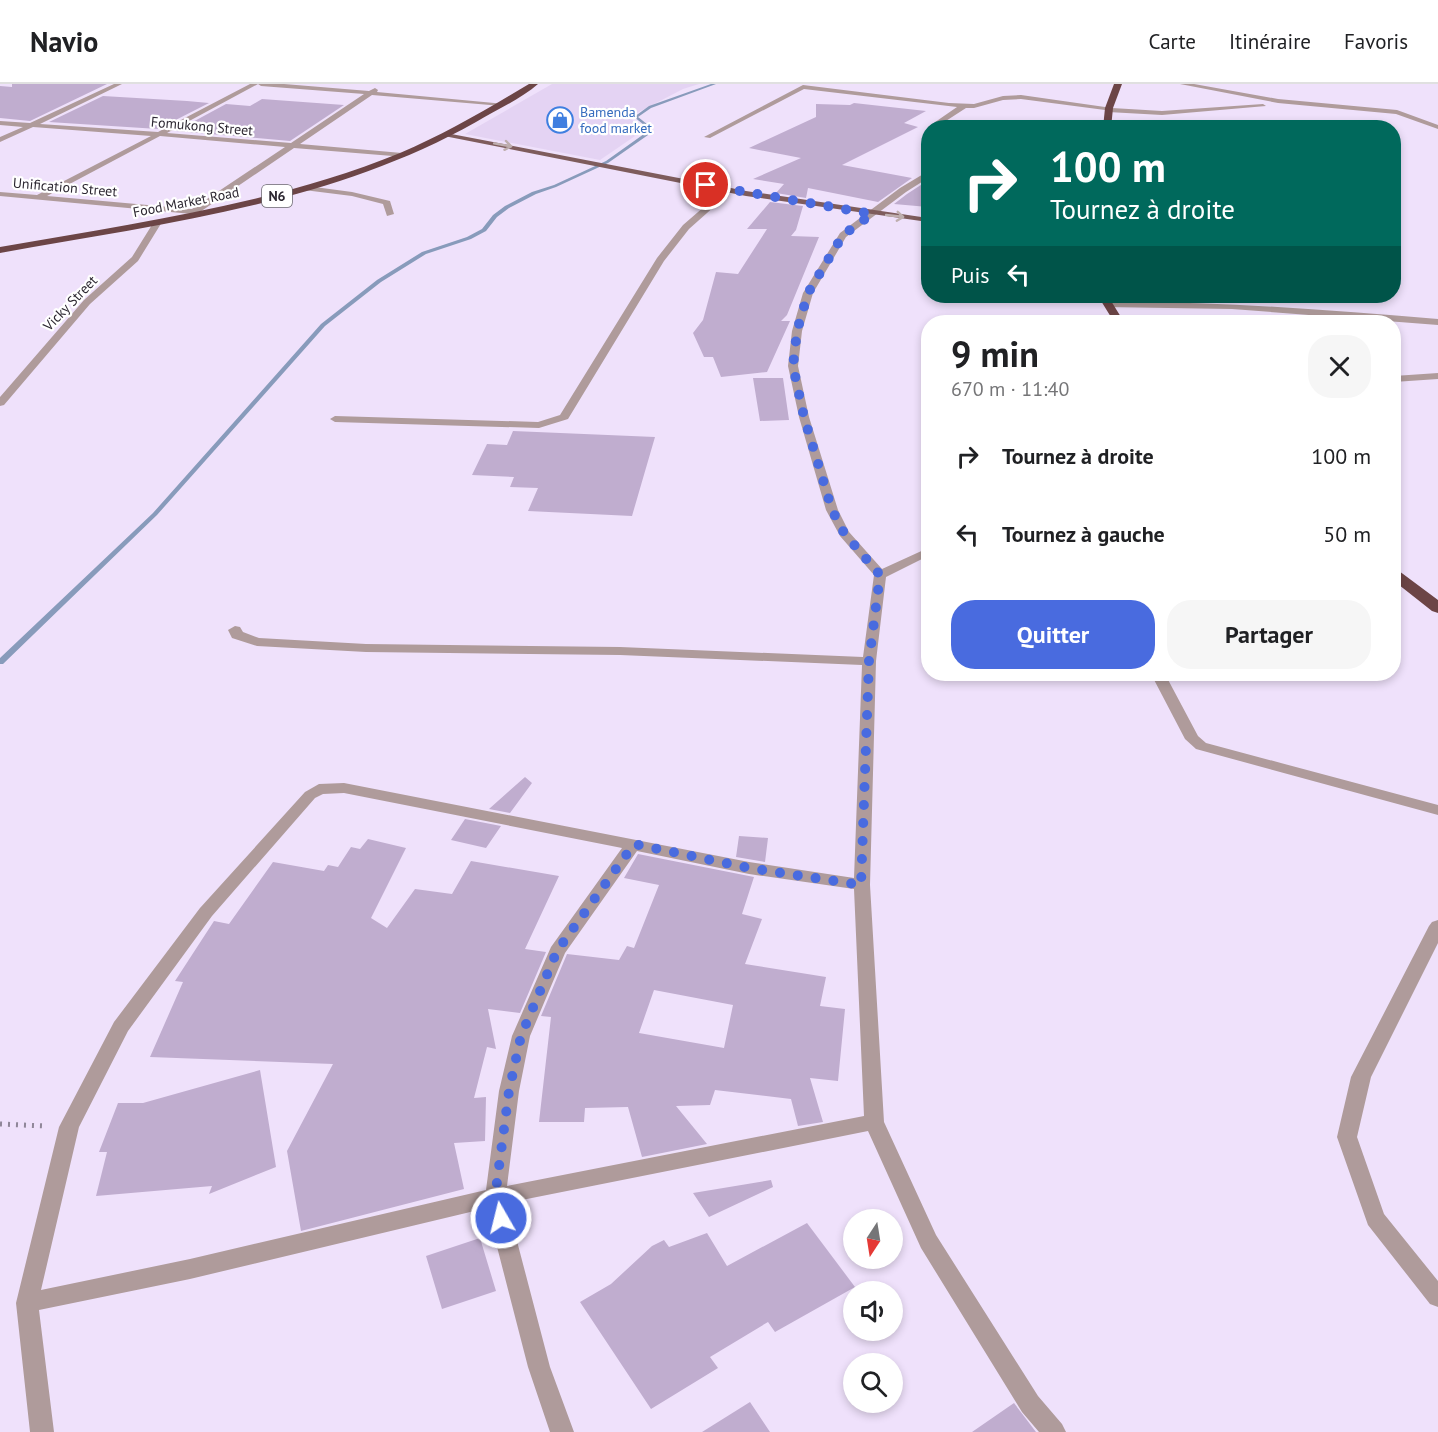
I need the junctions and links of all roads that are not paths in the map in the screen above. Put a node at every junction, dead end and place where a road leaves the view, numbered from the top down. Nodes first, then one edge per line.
1 (119, 84) edge
2 (255, 84) edge
3 (261, 84) edge
4 (386, 84) edge
5 (534, 84) edge
6 (1118, 84) edge
7 (1183, 84) edge
8 (373, 92) junction
9 (502, 104) junction
10 (1299, 104) junction
11 (964, 106) junction
12 (1108, 109) junction
13 (942, 120) edge
14 (1107, 120) edge
15 (0, 123) edge
16 (32, 125) junction
17 (1438, 127) edge
18 (159, 134) junction
19 (446, 135) junction
20 (708, 136) dead end
21 (0, 140) edge
22 (292, 146) junction
23 (402, 155) junction
24 (921, 179) edge
25 (307, 188) junction
26 (730, 189) junction
27 (0, 194) edge
28 (37, 198) junction
29 (196, 214) junction
30 (390, 214) dead end
31 (872, 214) junction
32 (921, 219) edge
33 (158, 222) junction
34 (0, 250) edge
35 (1164, 303) edge
36 (1352, 315) edge
37 (1401, 319) edge
38 (1438, 322) edge
39 (1438, 376) edge
40 (1401, 379) edge
41 (0, 404) edge
42 (335, 419) dead end
43 (921, 555) edge
44 (880, 575) junction
45 (1401, 579) edge
46 (1438, 608) edge
47 (235, 630) dead end
48 (869, 661) junction
49 (1162, 681) edge
50 (1438, 810) edge
51 (634, 844) junction
52 (861, 885) junction
53 (1438, 926) edge
54 (874, 1122) junction
55 (495, 1197) junction
56 (1438, 1296) edge
57 (27, 1303) junction
58 (42, 1432) edge
59 (562, 1432) edge
60 (1054, 1432) edge

1 - 16 street
2 - 18 street
3 - 8 street
4 - 8 street
5 - 9 highway, Food Market Road / N6
6 - 12 highway
7 - 10 street
8 - 9 street
8 - 22 street
9 - 19 highway, Food Market Road / N6
10 - 12 street
10 - 17 street
11 - 12 street
11 - 13 street
11 - 20 street
12 - 14 highway
15 - 16 street, Fomukong Street
16 - 18 street, Fomukong Street
16 - 21 street
18 - 22 street, Fomukong Street
18 - 28 street
19 - 23 highway, Food Market Road / N6
19 -> 26 main road
22 - 23 street, Fomukong Street
22 - 29 street
23 - 25 highway, Food Market Road / N6
24 - 31 street
25 - 29 highway, Food Market Road / N6
25 - 30 street
26 - 31 main road
26 - 42 street
27 - 28 street, Unification Street
28 - 29 street, Unification Street
29 - 33 highway, Food Market Road / N6
31 -> 32 main road
31 - 44 street
33 - 34 highway, Food Market Road / N6
33 - 41 street, Vicky Street
35 - 36 street
37 - 38 street
39 - 40 street
43 - 44 street
44 - 48 street
45 - 46 highway
47 - 48 street
48 - 52 street
49 - 50 street
51 - 52 street
51 - 55 street
51 - 57 street
52 - 54 street
53 - 56 street
54 - 55 street
54 - 60 street
55 - 57 street
55 - 59 street
57 - 58 street

